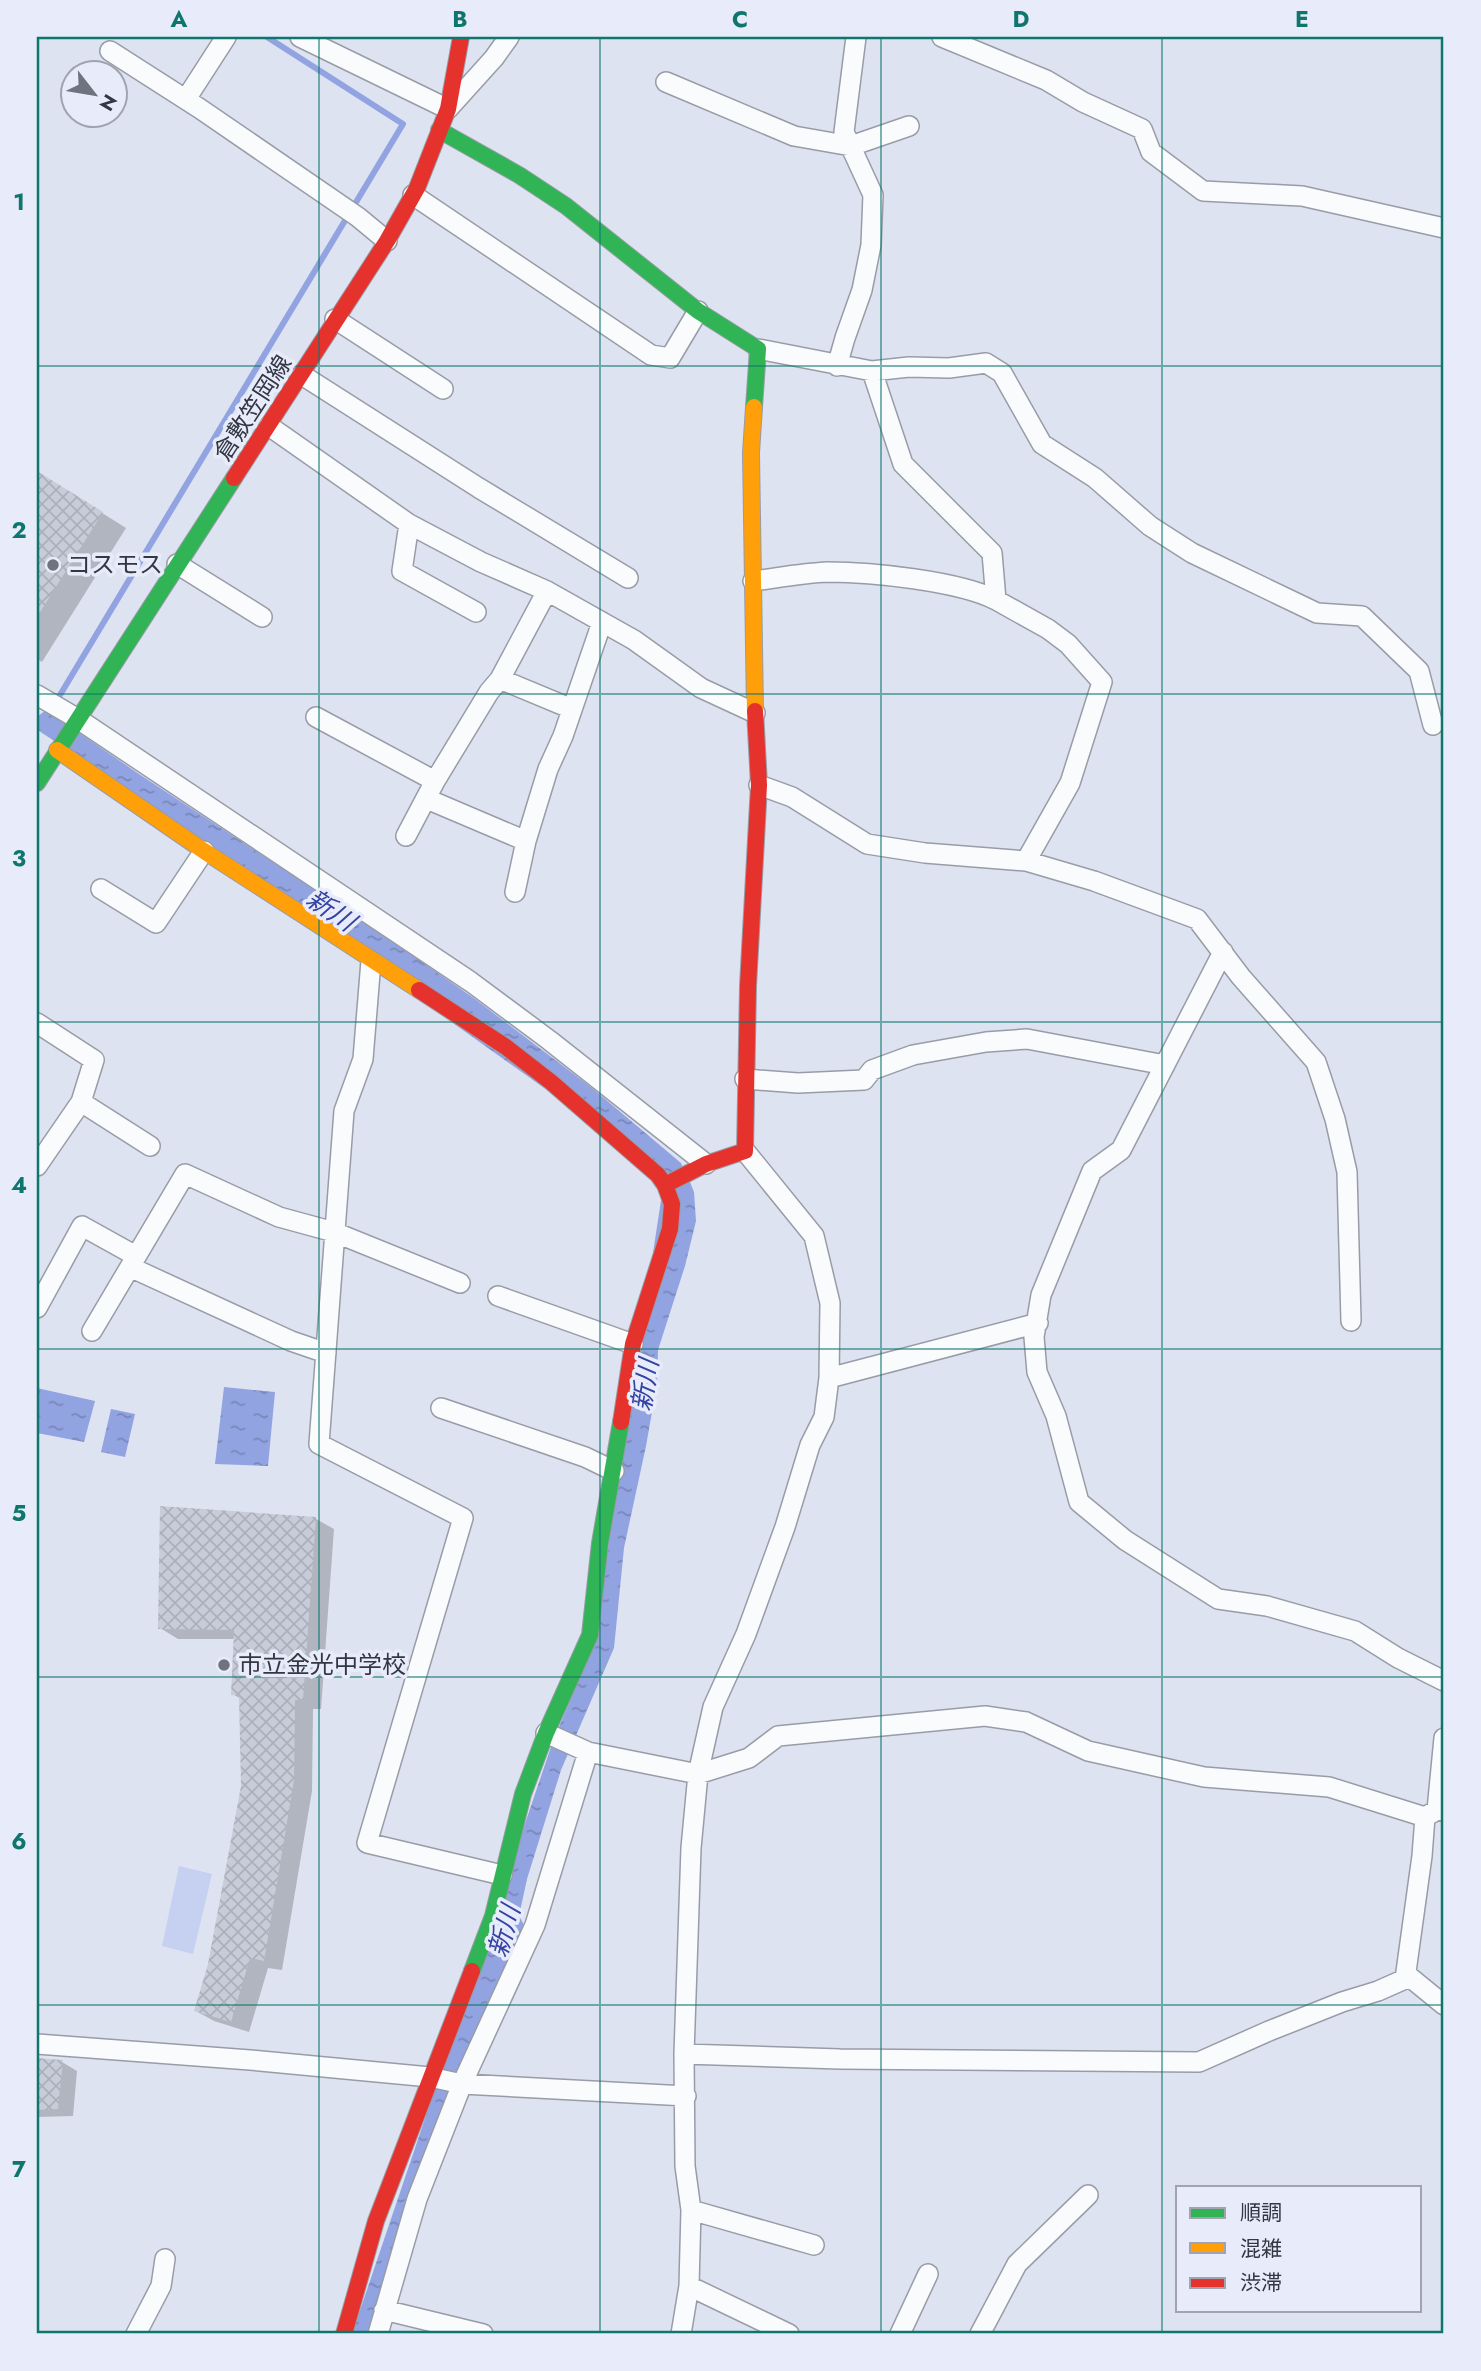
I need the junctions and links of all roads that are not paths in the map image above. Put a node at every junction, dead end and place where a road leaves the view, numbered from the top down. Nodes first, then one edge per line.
1 (226, 37) edge
2 (300, 37) edge
3 (461, 37) edge
4 (509, 37) edge
5 (856, 37) edge
6 (942, 37) edge
7 (110, 51) dead end
8 (666, 82) dead end
9 (186, 99) junction
10 (448, 109) junction
11 (909, 125) dead end
12 (439, 130) junction
13 (851, 146) junction
14 (413, 195) junction
15 (1444, 228) edge
16 (387, 241) junction
17 (698, 312) junction
18 (335, 319) junction
19 (758, 349) junction
20 (837, 366) junction
21 (872, 371) junction
22 (302, 375) junction
23 (443, 389) dead end
24 (269, 426) junction
25 (409, 524) junction
26 (177, 564) junction
27 (628, 578) dead end
28 (753, 581) junction
29 (547, 591) junction
30 (996, 600) junction
31 (476, 612) dead end
32 (261, 617) dead end
33 (602, 622) junction
34 (500, 679) junction
35 (37, 695) edge
36 (572, 709) junction
37 (755, 713) junction
38 (316, 717) dead end
39 (78, 719) junction
40 (1433, 725) dead end
41 (57, 750) junction
42 (435, 781) junction
43 (37, 783) edge
44 (759, 785) junction
45 (427, 799) junction
46 (406, 836) dead end
47 (526, 841) junction
48 (204, 851) junction
49 (1026, 861) junction
50 (101, 889) dead end
51 (515, 892) dead end
52 (1223, 952) junction
53 (372, 961) junction
54 (37, 1023) edge
55 (1165, 1065) junction
56 (745, 1079) junction
57 (81, 1102) junction
58 (150, 1146) dead end
59 (745, 1151) junction
60 (706, 1164) junction
61 (37, 1166) edge
62 (665, 1185) junction
63 (334, 1232) junction
64 (133, 1262) junction
65 (460, 1283) dead end
66 (498, 1296) dead end
67 (37, 1308) edge
68 (1351, 1321) dead end
69 (1038, 1323) junction
70 (92, 1331) dead end
71 (634, 1344) junction
72 (326, 1353) junction
73 (829, 1378) junction
74 (441, 1408) dead end
75 (614, 1471) junction
76 (1444, 1681) edge
77 (547, 1733) junction
78 (1444, 1738) edge
79 (588, 1752) junction
80 (698, 1774) junction
81 (1435, 1813) edge
82 (502, 1875) junction
83 (1406, 1974) junction
84 (1444, 2005) edge
85 (37, 2044) edge
86 (684, 2054) junction
87 (430, 2077) junction
88 (462, 2084) junction
89 (686, 2096) junction
90 (1088, 2195) dead end
91 (691, 2210) junction
92 (814, 2245) dead end
93 (165, 2259) dead end
94 (928, 2274) dead end
95 (689, 2286) junction
96 (384, 2310) junction
97 (136, 2334) edge
98 (344, 2334) edge
99 (378, 2334) edge
100 (483, 2334) edge
101 (681, 2334) edge
102 (789, 2334) edge
103 (900, 2334) edge
104 (979, 2334) edge

1 - 9 street
2 - 10 street
3 - 10 street, 倉敷笠岡線
4 - 10 street
5 - 13 street
6 - 15 street
7 - 9 street
8 - 13 street
9 - 16 street
10 - 12 street, 倉敷笠岡線
11 - 13 street
12 - 14 street, 倉敷笠岡線
12 - 17 street
13 - 20 street
14 - 16 street, 倉敷笠岡線
14 - 17 street
16 - 18 street, 倉敷笠岡線
17 - 19 street
18 - 22 street, 倉敷笠岡線
18 - 23 street
19 - 20 street
19 - 28 street
20 - 21 street
21 - 30 street
21 - 40 street
22 - 24 street, 倉敷笠岡線
22 - 27 street
24 - 25 street
24 - 26 street, 倉敷笠岡線
25 - 29 street
25 - 31 street
26 - 32 street
26 - 39 street, 倉敷笠岡線
28 - 30 street
28 - 37 street
29 - 33 street
29 - 34 street
30 - 49 street
33 - 36 street
33 - 37 street
34 - 36 street
34 - 42 street
35 - 39 street
36 - 47 street
37 - 44 street
38 - 42 street
39 - 41 street, 倉敷笠岡線
39 - 60 street
41 - 43 street, 倉敷笠岡線
41 - 48 street
42 - 45 street
44 - 49 street
44 - 56 street
45 - 46 street
45 - 47 street
47 - 51 street
48 - 50 street
48 - 53 street
49 - 52 street
52 - 55 street
52 - 68 street
53 - 62 street
53 - 63 street
54 - 57 street
55 - 56 street
55 - 69 street
56 - 59 street
57 - 58 street
57 - 61 street
59 - 60 street
59 - 73 street
60 - 62 street
62 - 71 street
63 - 64 street
63 - 65 street
63 - 72 street
64 - 67 street
64 - 70 street
64 - 72 street
66 - 71 street
69 - 73 street
69 - 76 street
71 - 75 street
72 - 82 street
73 - 80 street
74 - 75 street
75 - 77 street
77 - 79 street
77 - 82 street
78 - 81 street
79 - 80 street
79 - 88 street
80 - 81 street
80 - 86 street
81 - 83 street
82 - 87 street
83 - 84 street
83 - 86 street
85 - 87 street
86 - 89 street
87 - 88 street
87 - 98 street
88 - 89 street
88 - 96 street
89 - 91 street
90 - 104 street
91 - 92 street
91 - 95 street
93 - 97 street
94 - 103 street
95 - 101 street
95 - 102 street
96 - 99 street
96 - 100 street

